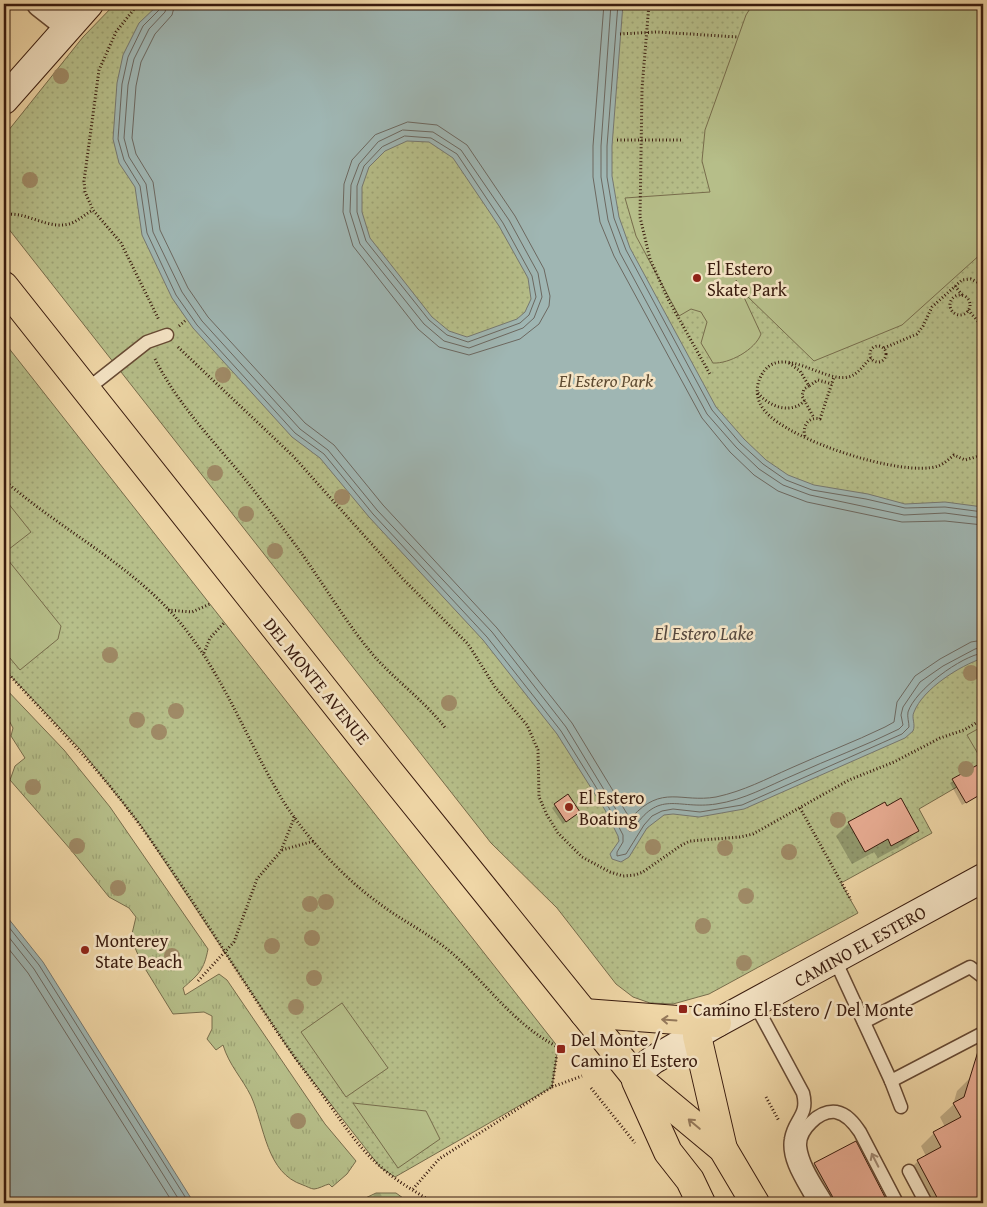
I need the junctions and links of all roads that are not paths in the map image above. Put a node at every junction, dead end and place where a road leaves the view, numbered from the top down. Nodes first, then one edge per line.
1 (40, 4) edge
2 (89, 4) edge
3 (68, 26) junction
4 (4, 100) edge
5 (4, 286) edge
6 (167, 335) road end
7 (86, 390) junction
8 (983, 878) edge
9 (835, 960) junction
10 (983, 978) edge
11 (755, 1004) junction
12 (584, 1013) junction
13 (864, 1022) junction
14 (707, 1029) junction
15 (983, 1033) edge
16 (634, 1075) junction
17 (891, 1081) junction
18 (901, 1107) dead end
19 (723, 1149) junction
20 (909, 1171) dead end
21 (701, 1203) edge
22 (755, 1203) edge
23 (815, 1203) edge
24 (827, 1203) edge
25 (897, 1203) edge
26 (926, 1203) edge

1 - 3 street
2 - 3 street
3 - 4 street
5 - 7 main road, DEL MONTE AVENUE
6 - 7 lane
7 - 12 main road, DEL MONTE AVENUE
8 - 9 street, CAMINO EL ESTERO
9 - 11 street, CAMINO EL ESTERO
9 - 13 lane
10 - 13 lane
11 - 14 street, CAMINO EL ESTERO
11 - 23 lane
14 -> 12 main road
12 - 16 main road, DEL MONTE AVENUE
13 - 17 lane
14 - 16 street, CAMINO EL ESTERO
14 - 19 main road
15 - 17 lane
19 -> 16 main road, DEL MONTE AVENUE
16 - 21 main road, DEL MONTE AVENUE
17 - 18 lane
19 - 22 main road, DEL MONTE AVENUE
20 - 26 lane
25 -> 24 lane

